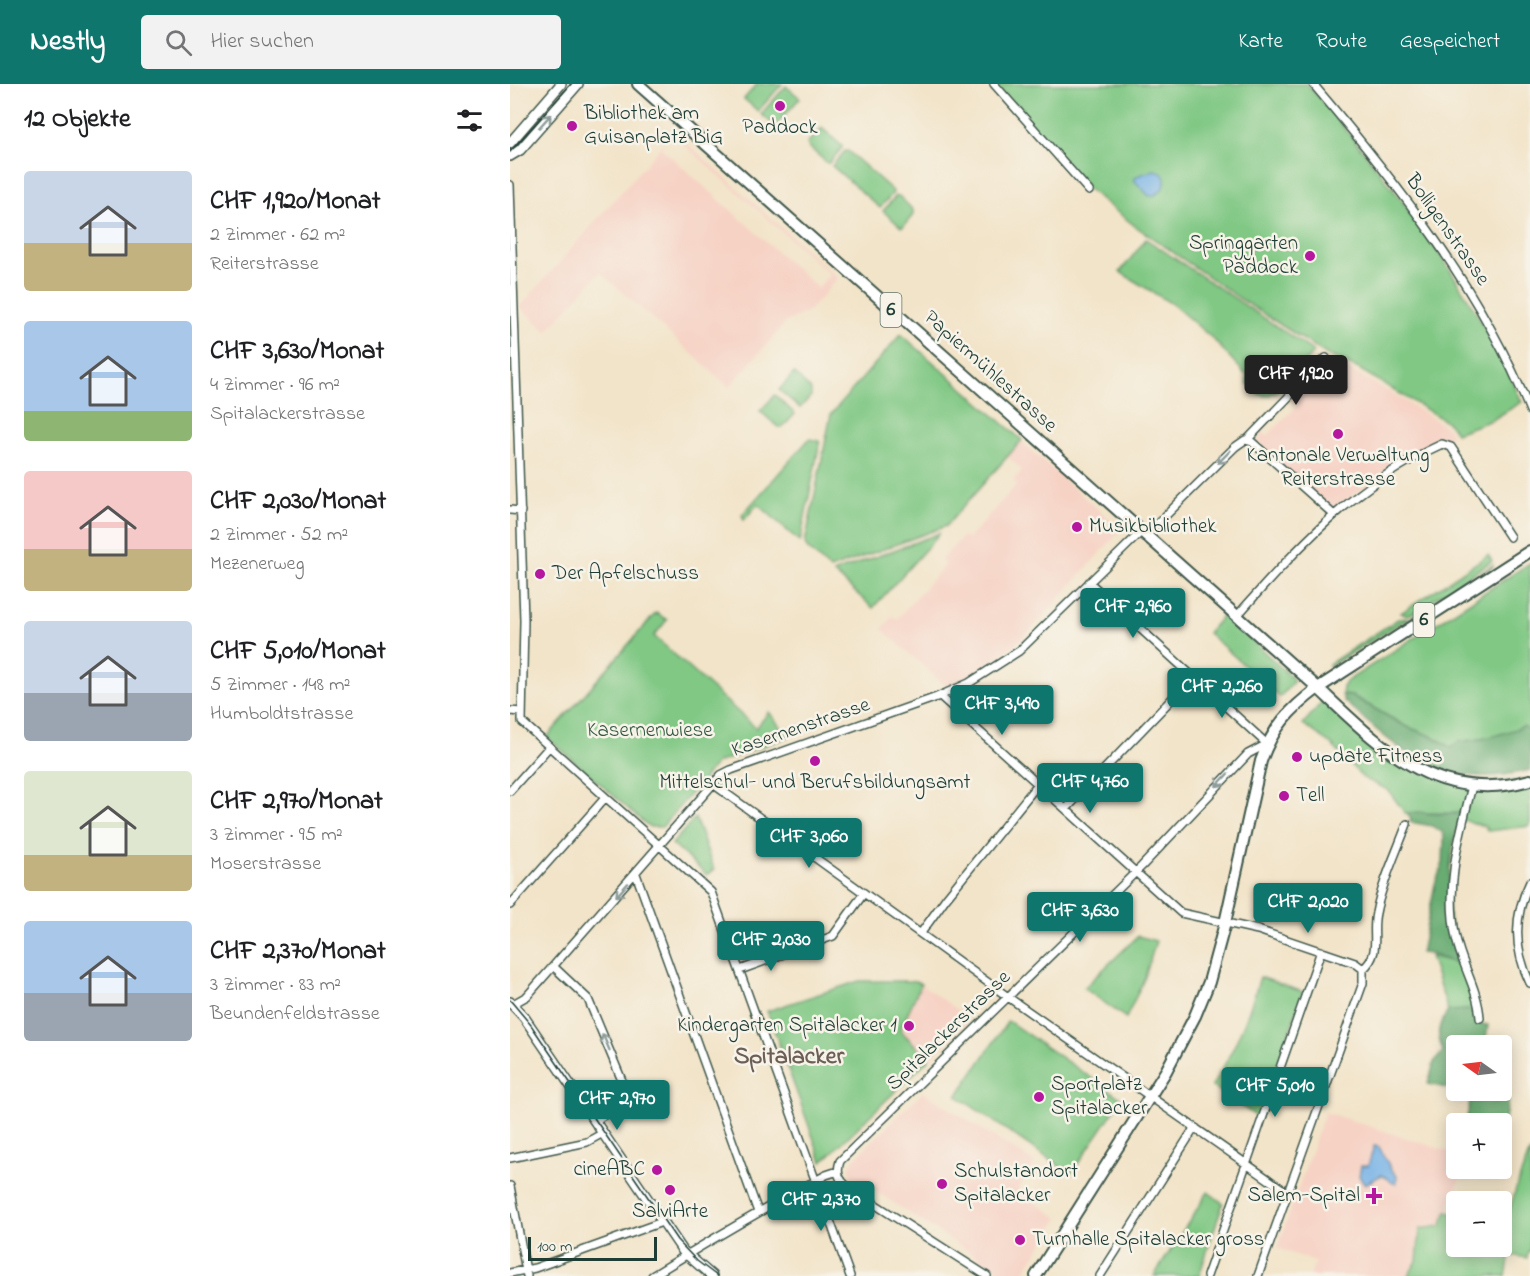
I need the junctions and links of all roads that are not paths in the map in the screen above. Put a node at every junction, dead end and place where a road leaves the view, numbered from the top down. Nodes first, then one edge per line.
1 (561, 84) edge
2 (579, 84) edge
3 (638, 84) edge
4 (994, 84) edge
5 (1313, 84) edge
6 (510, 143) edge
7 (510, 156) edge
8 (510, 185) edge
9 (1089, 191) dead end
10 (1326, 358) dead end
11 (1530, 411) edge
12 (1247, 440) junction
13 (510, 510) edge
14 (521, 511) junction
15 (1333, 514) junction
16 (1143, 534) junction
17 (1510, 537) dead end
18 (1530, 551) edge
19 (1089, 582) junction
20 (1237, 616) junction
21 (1194, 676) junction
22 (1318, 688) junction
23 (940, 696) junction
24 (510, 711) edge
25 (521, 712) junction
26 (1267, 744) junction
27 (549, 747) junction
28 (1530, 780) edge
29 (713, 784) junction
30 (1038, 784) junction
31 (1472, 786) junction
32 (510, 791) edge
33 (605, 798) junction
34 (1066, 809) junction
35 (1407, 824) dead end
36 (660, 846) junction
37 (1136, 872) junction
38 (636, 874) junction
39 (1530, 882) edge
40 (864, 893) junction
41 (510, 905) edge
42 (1225, 923) junction
43 (921, 933) junction
44 (1321, 951) junction
45 (554, 967) junction
46 (740, 970) junction
47 (1364, 972) junction
48 (1530, 983) edge
49 (1008, 997) junction
50 (511, 1003) edge
51 (1480, 1018) dead end
52 (1150, 1096) junction
53 (595, 1121) junction
54 (1195, 1128) junction
55 (603, 1133) junction
56 (510, 1158) edge
57 (1246, 1164) junction
58 (838, 1171) junction
59 (815, 1180) junction
60 (510, 1186) edge
61 (1288, 1193) junction
62 (758, 1212) junction
63 (662, 1222) junction
64 (686, 1254) junction
65 (510, 1273) edge
66 (527, 1273) edge
67 (652, 1276) edge
68 (712, 1276) edge
69 (850, 1276) edge
70 (987, 1276) edge
71 (1036, 1276) edge
72 (1100, 1276) edge
73 (1207, 1276) edge
74 (1258, 1276) edge

1 - 6 street
7 -> 2 street
3 - 16 main road, Papiermühlestrasse / 6
4 - 9 street
5 - 11 street, Bolligenstrasse
8 - 14 street
10 - 12 street, Kasernenstrasse
12 - 15 street
12 -> 16 street, Kasernenstrasse
13 - 14 street
14 - 25 street
15 - 17 street
15 - 20 street
16 - 19 street, Kasernenstrasse
16 - 20 main road, Papiermühlestrasse / 6
18 - 22 main road, 6
19 - 21 street
19 - 23 street, Kasernenstrasse
20 - 22 main road, Papiermühlestrasse / 6
21 - 26 street
21 - 34 street
22 - 26 main road
22 - 31 main road, Papiermühlestrasse
23 - 29 street, Kasernenstrasse
23 - 30 street
24 - 25 street
25 - 27 street
26 -> 37 street, Spitalackerstrasse
26 - 42 main road
27 - 32 street
27 - 33 street
28 - 31 main road, Papiermühlestrasse
29 - 36 street, Kasernenstrasse
29 - 40 street
30 - 34 street
30 - 43 street
31 - 51 street
33 - 36 street
33 - 41 street
34 - 37 street
35 - 47 street
36 - 38 street, Kasernenstrasse
36 - 46 street
37 - 42 street
37 - 49 street, Spitalackerstrasse
38 -> 45 street, Kasernenstrasse
38 - 62 street
39 - 48 street
40 - 43 street
40 - 46 street
42 - 44 street
42 - 52 main road
43 - 49 street
44 - 47 street
44 - 57 street
45 - 50 street, Kasernenstrasse
53 -> 45 street
46 - 59 street
47 - 61 street
49 - 52 street
49 - 58 street, Spitalackerstrasse
50 - 53 street
52 - 54 street
52 - 71 main road
53 - 55 street
54 - 57 street
54 - 72 street
55 - 56 street
55 - 63 street
57 - 61 street
57 - 73 street
58 - 59 street
58 - 70 street
59 - 62 street
59 - 69 street
60 - 66 street
61 - 74 street
62 - 64 street
63 - 64 street
63 - 66 street
64 - 67 street
64 - 68 street
65 - 66 street

